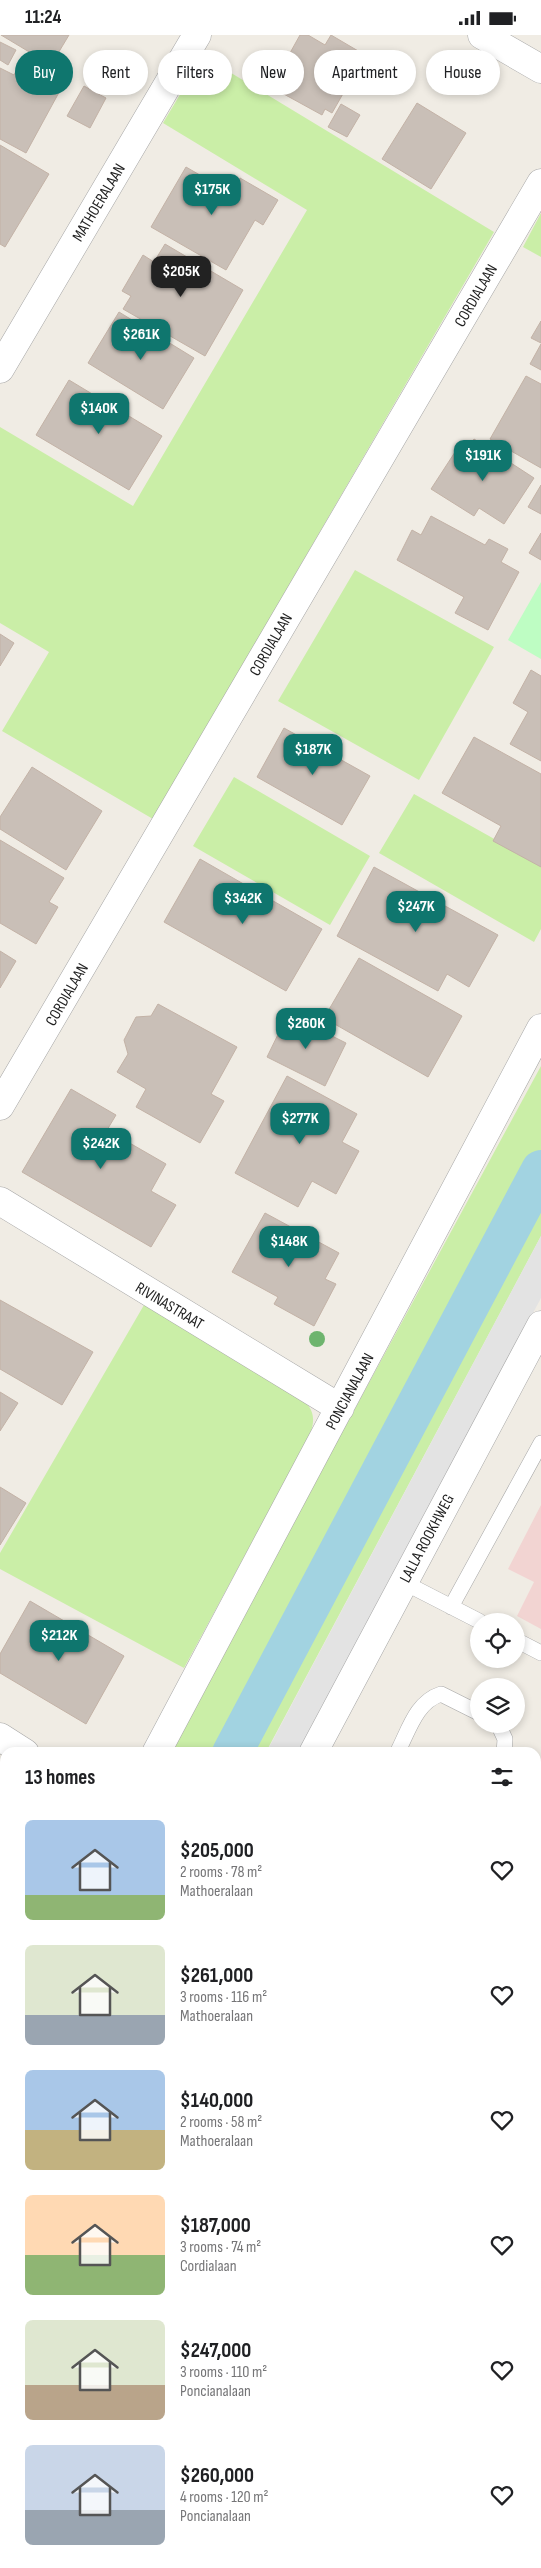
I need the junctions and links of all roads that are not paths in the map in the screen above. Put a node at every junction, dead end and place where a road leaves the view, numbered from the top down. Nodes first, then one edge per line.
1 (196, 35) edge
2 (482, 35) edge
3 (541, 69) edge
4 (541, 183) edge
5 (0, 369) edge
6 (541, 1029) edge
7 (0, 1105) edge
8 (0, 1201) edge
9 (541, 1325) edge
10 (340, 1408) junction
11 (541, 1443) edge
12 (403, 1582) junction
13 (451, 1607) junction
14 (470, 1616) edge
15 (525, 1645) edge
16 (541, 1653) edge
17 (470, 1708) edge
18 (502, 1733) edge
19 (0, 1737) edge
20 (16, 1747) edge
21 (159, 1747) edge
22 (316, 1747) edge
23 (400, 1747) edge
24 (504, 1747) edge

1 - 5 street, MATHOERALAAN
2 - 3 street
4 - 7 street, CORDIALAAN
6 - 10 street, PONCIANALAAN
8 - 10 street, RIVINASTRAAT
9 - 12 street, LALLA ROOKHWEG
10 - 21 street, PONCIANALAAN
11 - 13 lane
12 - 13 lane
12 - 22 street, LALLA ROOKHWEG
13 - 14 lane
15 - 16 lane
17 - 23 lane
18 - 24 lane
19 - 20 street

